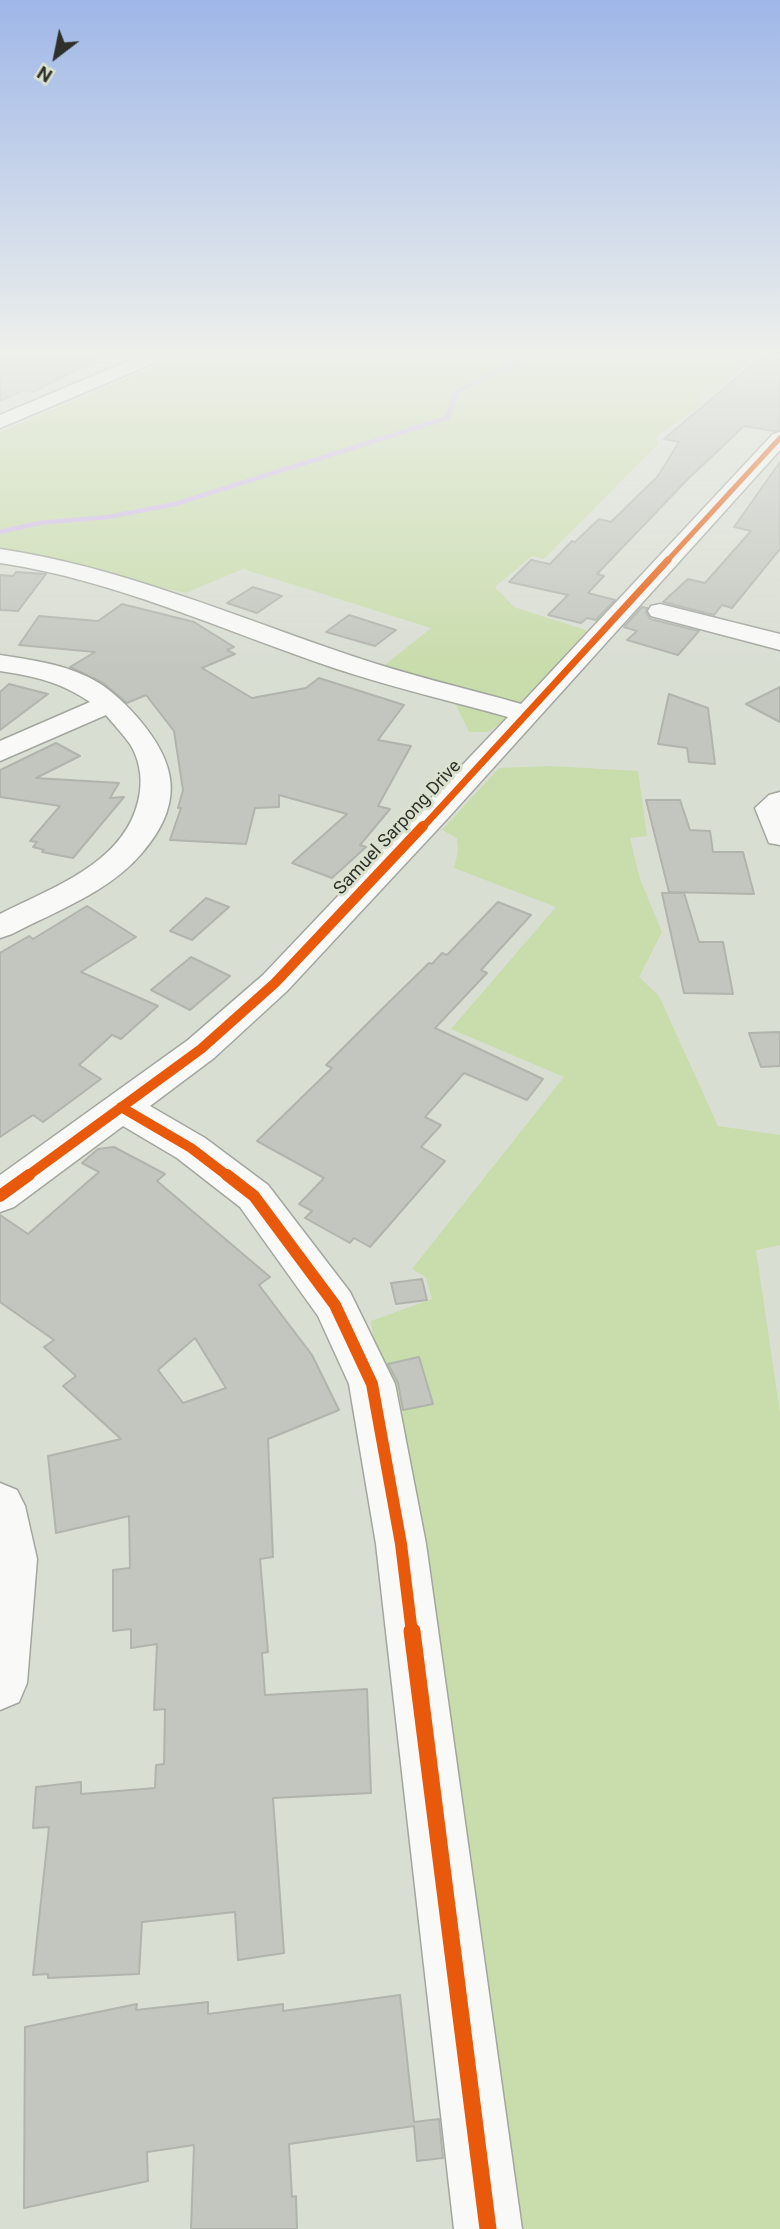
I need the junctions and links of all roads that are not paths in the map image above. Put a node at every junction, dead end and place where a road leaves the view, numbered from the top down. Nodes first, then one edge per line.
1 (760, 461) edge
2 (0, 556) edge
3 (660, 611) dead end
4 (780, 642) edge
5 (0, 663) edge
6 (110, 703) junction
7 (527, 714) junction
8 (0, 752) edge
9 (780, 801) edge
10 (780, 836) edge
11 (0, 927) edge
12 (121, 1107) junction
13 (0, 1196) edge
14 (0, 1506) edge
15 (0, 1683) edge
16 (488, 2229) edge

1 - 7 street, Samuel Sarpong Drive
2 - 7 street
3 - 4 street
5 - 6 street
6 - 8 street
6 - 11 street
7 - 12 street, Samuel Sarpong Drive
9 - 10 street
12 - 13 street, Samuel Sarpong Drive
12 - 16 street
14 - 15 street

